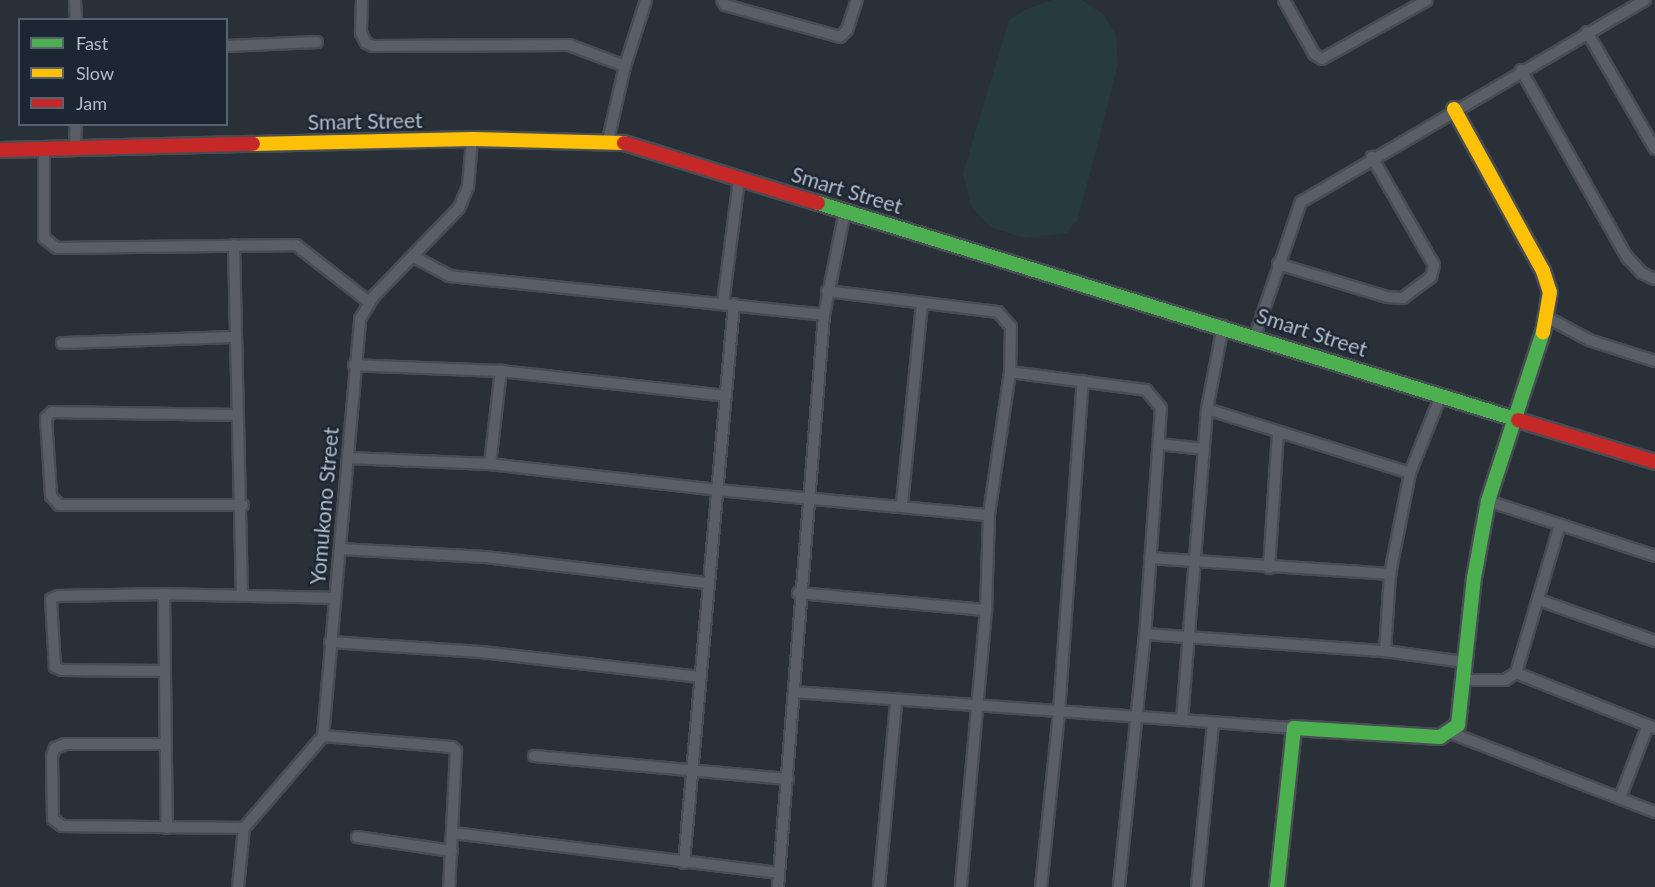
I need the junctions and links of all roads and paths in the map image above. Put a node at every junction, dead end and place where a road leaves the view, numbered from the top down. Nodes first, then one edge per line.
1 (75, 0) edge
2 (362, 0) edge
3 (646, 0) edge
4 (722, 0) edge
5 (857, 0) edge
6 (1284, 0) edge
7 (1427, 0) edge
8 (1645, 0) edge
9 (76, 18) edge
10 (1587, 32) junction
11 (317, 42) dead end
12 (228, 45) edge
13 (625, 66) junction
14 (1521, 70) junction
15 (1454, 109) junction
16 (76, 126) edge
17 (472, 140) junction
18 (608, 140) junction
19 (44, 148) junction
20 (75, 148) junction
21 (1655, 149) edge
22 (0, 150) edge
23 (1372, 157) junction
24 (739, 180) junction
25 (845, 211) junction
26 (234, 244) junction
27 (414, 257) junction
28 (1278, 264) junction
29 (1655, 279) edge
30 (827, 291) junction
31 (369, 302) junction
32 (922, 303) junction
33 (728, 304) junction
34 (824, 315) junction
35 (1548, 318) junction
36 (1223, 326) junction
37 (1256, 336) junction
38 (235, 337) junction
39 (62, 343) dead end
40 (1655, 361) edge
41 (354, 365) junction
42 (501, 370) junction
43 (1010, 372) junction
44 (1083, 381) junction
45 (1441, 395) junction
46 (726, 396) junction
47 (1207, 410) junction
48 (238, 415) junction
49 (1514, 415) junction
50 (1278, 434) junction
51 (1159, 444) junction
52 (1204, 449) junction
53 (348, 458) junction
54 (1655, 462) edge
55 (490, 464) junction
56 (1410, 473) junction
57 (717, 490) junction
58 (808, 498) junction
59 (1488, 501) junction
60 (902, 504) junction
61 (243, 505) junction
62 (989, 514) junction
63 (1560, 524) junction
64 (340, 549) junction
65 (1655, 556) edge
66 (1150, 558) junction
67 (1194, 562) junction
68 (1269, 568) junction
69 (1390, 574) junction
70 (706, 583) junction
71 (798, 593) junction
72 (164, 594) junction
73 (242, 595) junction
74 (335, 598) junction
75 (1539, 600) junction
76 (986, 610) junction
77 (1145, 634) junction
78 (1186, 636) junction
79 (1655, 641) edge
80 (330, 642) junction
81 (1385, 651) junction
82 (1464, 662) junction
83 (164, 671) junction
84 (1516, 673) junction
85 (701, 677) junction
86 (1463, 680) junction
87 (795, 692) junction
88 (896, 702) junction
89 (977, 705) junction
90 (1059, 712) junction
91 (1135, 719) junction
92 (1182, 720) junction
93 (1213, 723) junction
94 (1651, 727) edge
95 (1294, 728) junction
96 (1451, 733) junction
97 (323, 736) junction
98 (166, 744) junction
99 (534, 756) dead end
100 (692, 771) junction
101 (788, 779) junction
102 (1620, 798) junction
103 (1655, 812) edge
104 (167, 828) junction
105 (243, 828) junction
106 (453, 833) junction
107 (357, 837) dead end
108 (452, 851) junction
109 (684, 862) junction
110 (779, 873) junction
111 (238, 887) edge
112 (449, 887) edge
113 (778, 887) edge
114 (879, 887) edge
115 (961, 887) edge
116 (1041, 887) edge
117 (1119, 887) edge
118 (1197, 887) edge
119 (1277, 887) edge

1 - 9 street
2 - 13 street
3 - 13 street
4 - 5 street
6 - 7 street
8 - 10 street
10 - 14 street
10 - 21 street
11 - 12 street
13 - 18 street
14 - 15 street
14 - 29 street
15 - 23 street
15 - 35 street
16 - 20 street
17 - 18 street, Smart Street
17 - 20 street, Smart Street
17 - 27 street, Yomukono Street
18 - 24 street, Smart Street
19 - 20 street, Smart Street
19 - 22 street, Smart Street
19 - 26 street
23 - 28 street
23 - 28 street
24 - 25 street, Smart Street
24 - 33 street
25 - 30 street
25 - 36 street, Smart Street
26 - 31 street
26 - 38 street
27 - 31 street, Yomukono Street
27 - 33 street
28 - 37 street
30 - 32 street
30 - 34 street
31 - 41 street, Yomukono Street
32 - 43 street
32 - 60 street
33 - 34 street
33 - 46 street
34 - 58 street
35 - 40 street
35 - 49 street
36 - 37 street, Smart Street
36 - 47 street
37 - 45 street, Smart Street
38 - 39 street
38 - 48 street
41 - 42 street
41 - 53 street, Yomukono Street
42 - 46 street
42 - 55 street
43 - 44 street
43 - 62 street
44 - 51 street
44 - 90 street
45 - 49 street, Smart Street
45 - 56 street
46 - 57 street
47 - 50 street
47 - 52 street
48 - 61 street
48 - 61 street
49 - 54 street, Smart Street
49 - 59 street
50 - 56 street
50 - 68 street
51 - 52 street
51 - 66 street
52 - 67 street
53 - 55 street
53 - 64 street, Yomukono Street
55 - 57 street
56 - 69 street
57 - 58 street
57 - 70 street
58 - 60 street
58 - 71 street
59 - 63 street
59 - 82 street
60 - 62 street
61 - 73 street
62 - 76 street
63 - 65 street
63 - 75 street
64 - 70 street
64 - 74 street, Yomukono Street
66 - 67 street
66 - 77 street
67 - 68 street
67 - 78 street
68 - 69 street
69 - 81 street
70 - 85 street
71 - 76 street
71 - 87 street
72 - 73 street
72 - 83 street
72 - 83 street
73 - 74 street
74 - 80 street, Yomukono Street
75 - 79 street
75 - 84 street
76 - 89 street
77 - 78 street
77 - 91 street
78 - 81 street
78 - 92 street
80 - 85 street
80 - 97 street, Yomukono Street
81 - 82 street
82 - 86 street
83 - 98 street
84 - 86 street
84 - 94 street
85 - 100 street
86 - 96 street
87 - 88 street
87 - 101 street
88 - 89 street
88 - 114 street
89 - 90 street
89 - 115 street
90 - 91 street
90 - 116 street
91 - 92 street
91 - 117 street
92 - 93 street
93 - 95 street
93 - 118 street
94 - 102 street
95 - 96 street
95 - 119 street
96 - 102 street
97 - 105 street
97 - 106 street
98 - 104 street
98 - 104 street
99 - 100 street
100 - 101 street
100 - 109 street
101 - 110 street
102 - 103 street
104 - 105 street
105 - 111 street
106 - 108 street
106 - 109 street
107 - 108 street
108 - 112 street
109 - 110 street
110 - 113 street

